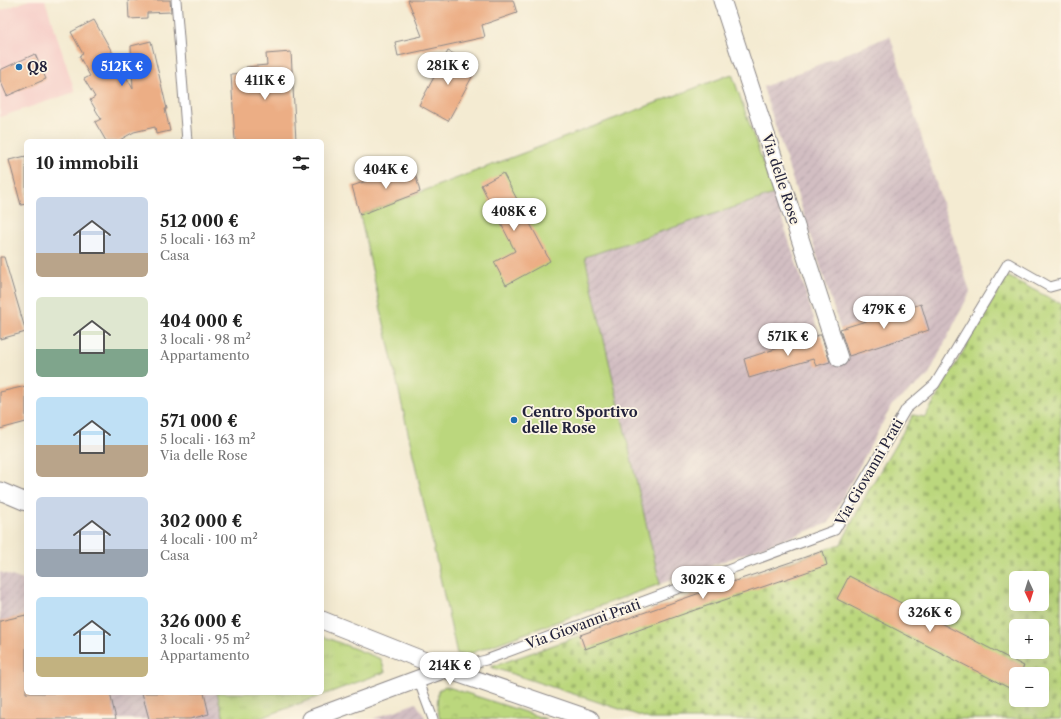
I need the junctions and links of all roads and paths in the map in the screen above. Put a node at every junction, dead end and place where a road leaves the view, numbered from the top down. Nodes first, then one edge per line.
1 (176, 0) edge
2 (722, 0) edge
3 (187, 139) edge
4 (1061, 284) edge
5 (839, 358) dead end
6 (0, 492) edge
7 (24, 501) edge
8 (324, 621) edge
9 (445, 669) junction
10 (418, 679) junction
11 (311, 719) edge
12 (433, 719) edge
13 (590, 719) edge

1 - 3 lane
2 - 5 street, Via delle Rose
4 - 9 lane, Via Giovanni Prati
6 - 7 street
8 - 9 street
9 - 10 street, Via Giovanni Prati
9 - 13 street
10 - 11 street, Via Giovanni Prati
10 - 12 lane

